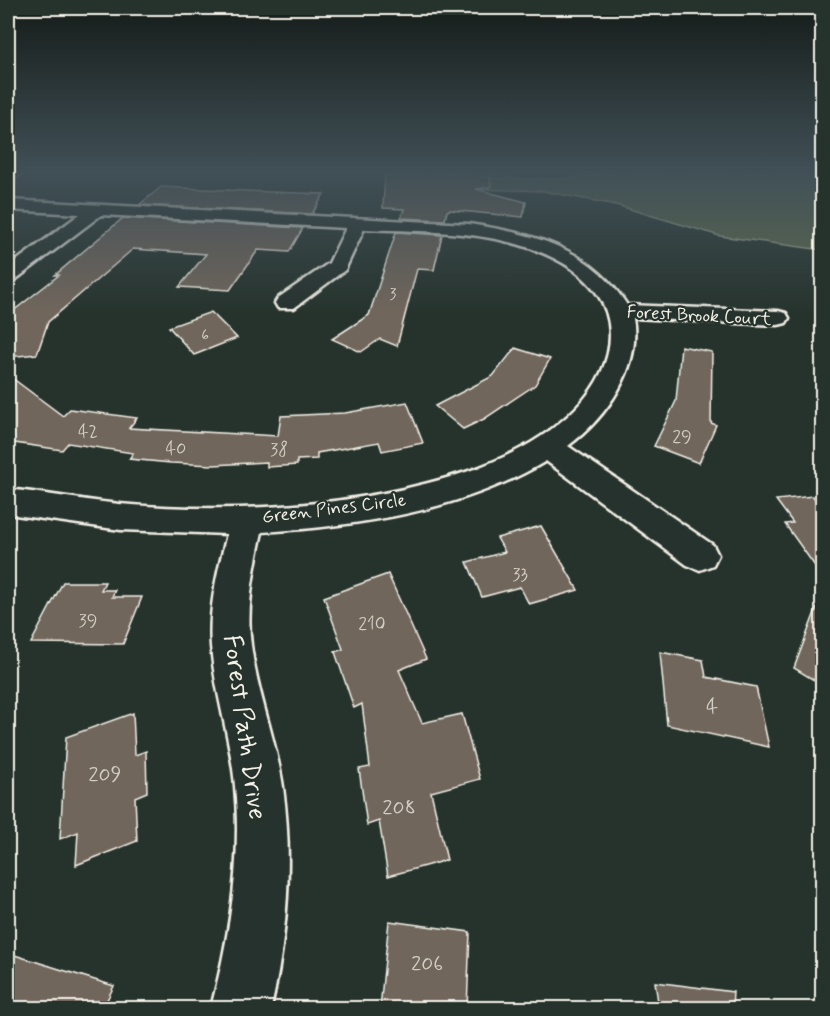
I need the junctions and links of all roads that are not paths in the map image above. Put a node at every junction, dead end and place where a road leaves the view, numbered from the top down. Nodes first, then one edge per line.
1 (84, 219) edge
2 (285, 219) edge
3 (357, 223) junction
4 (8, 276) edge
5 (286, 303) dead end
6 (619, 311) junction
7 (778, 318) dead end
8 (547, 446) junction
9 (8, 501) edge
10 (248, 519) junction
11 (700, 555) dead end
12 (241, 1008) edge

1 - 4 street
2 - 3 street, Green Pines Circle
3 - 5 street
3 - 6 street, Green Pines Circle
6 - 7 street, Forest Brook Court
6 - 8 street, Green Pines Circle
8 - 10 street, Green Pines Circle
8 - 11 street
9 - 10 street, Green Pines Circle
10 - 12 street, Forest Path Drive

